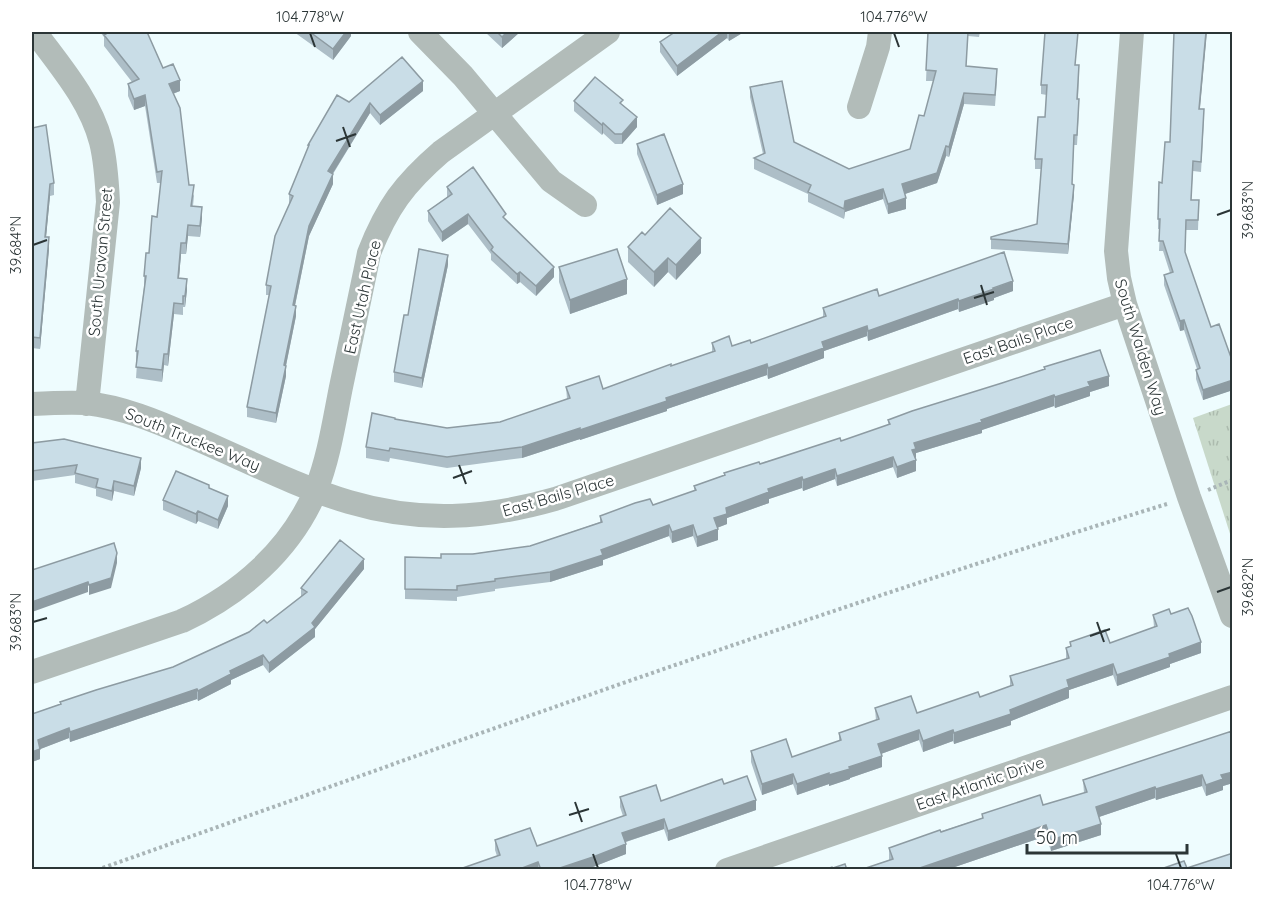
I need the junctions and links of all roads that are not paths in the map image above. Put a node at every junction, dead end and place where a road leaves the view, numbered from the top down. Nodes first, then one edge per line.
1 (35, 32) edge
2 (420, 32) edge
3 (608, 32) edge
4 (880, 32) edge
5 (1132, 32) edge
6 (859, 107) dead end
7 (493, 114) junction
8 (585, 205) dead end
9 (1125, 304) junction
10 (32, 404) edge
11 (87, 404) junction
12 (316, 490) junction
13 (1233, 616) edge
14 (32, 672) edge
15 (1233, 697) edge
16 (727, 870) edge

1 - 11 street, South Uravan Street
2 - 7 street
3 - 7 street, East Utah Place
4 - 6 street
5 - 9 street, South Walden Way
7 - 8 street
7 - 12 street, East Utah Place
9 - 12 street, East Bails Place
9 - 13 street, South Walden Way
10 - 11 street, South Truckee Way
11 - 12 street, South Truckee Way
12 - 14 street
15 - 16 street, East Atlantic Drive

